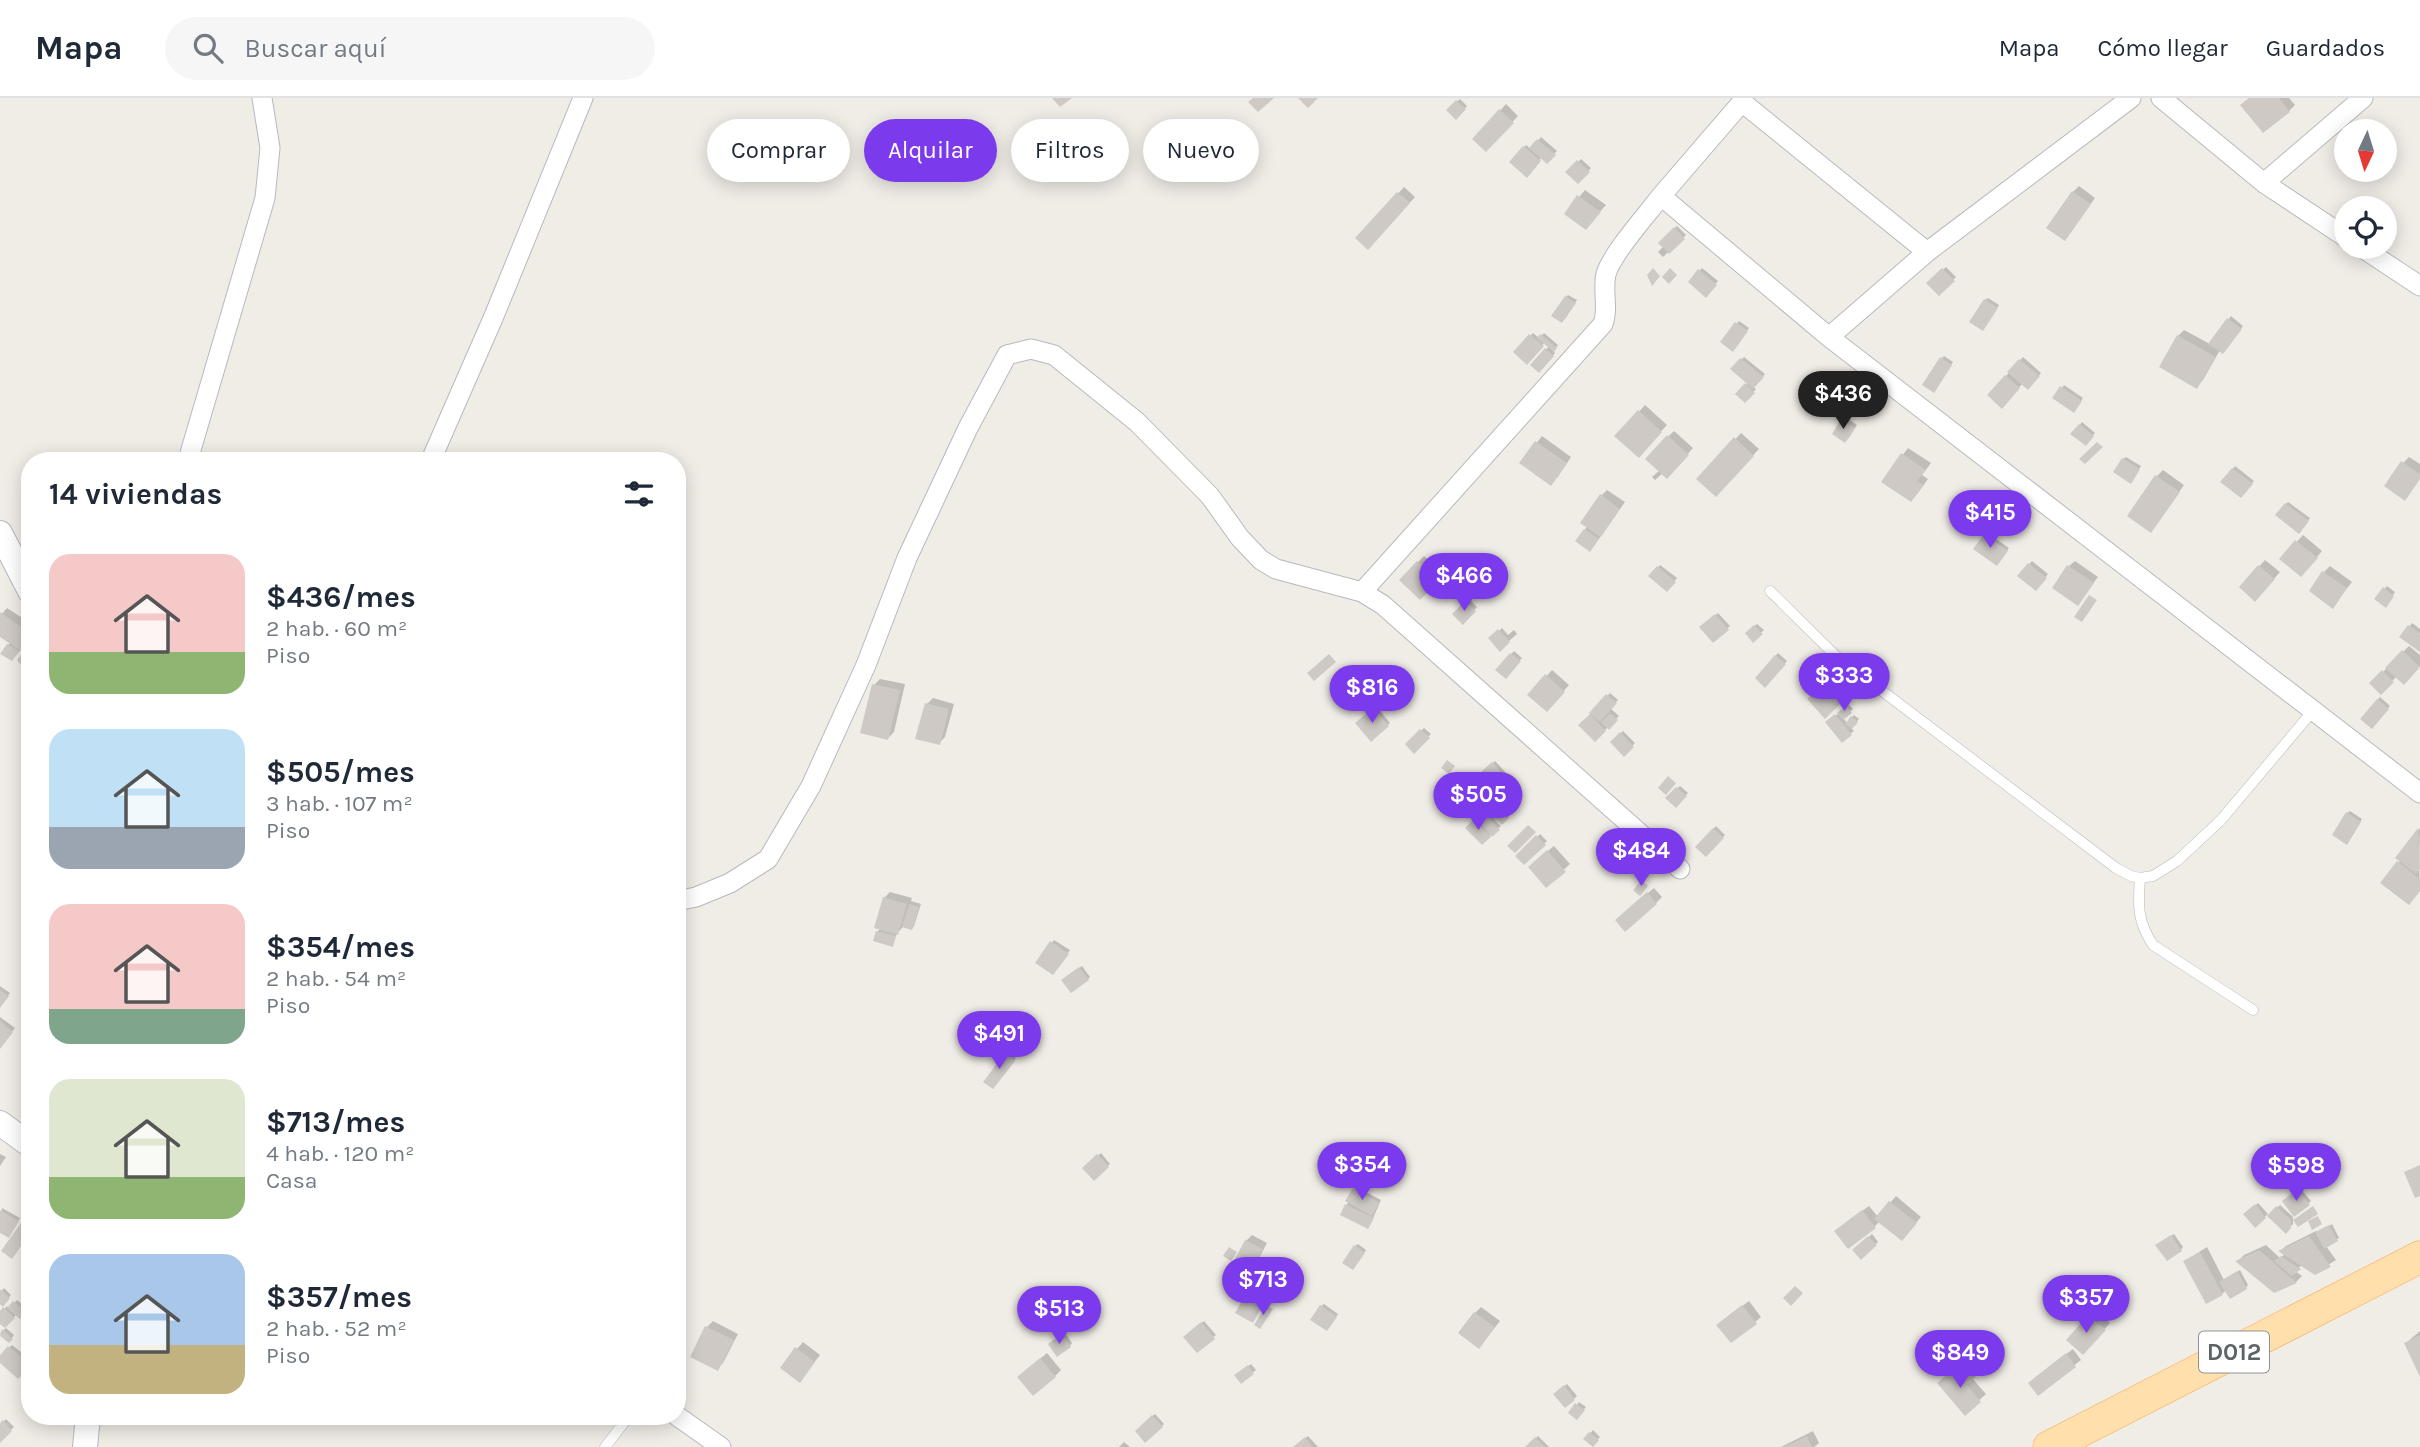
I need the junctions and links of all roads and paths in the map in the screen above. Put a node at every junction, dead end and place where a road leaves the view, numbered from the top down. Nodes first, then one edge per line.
1 (262, 98) edge
2 (583, 98) edge
3 (2131, 98) edge
4 (2161, 98) edge
5 (2363, 98) edge
6 (1740, 100) edge
7 (2264, 183) junction
8 (1661, 196) junction
9 (2334, 229) edge
10 (1927, 252) junction
11 (2379, 259) edge
12 (2420, 286) edge
13 (1829, 337) junction
14 (190, 452) edge
15 (434, 452) edge
16 (3, 551) edge
17 (21, 578) edge
18 (1770, 591) dead end
19 (1362, 592) junction
20 (2312, 712) junction
21 (2420, 793) edge
22 (1679, 869) dead end
23 (2140, 878) junction
24 (686, 899) edge
25 (2253, 1010) dead end
26 (0, 1123) edge
27 (21, 1138) edge
28 (2420, 1257) edge
29 (686, 1422) edge
30 (87, 1425) edge
31 (622, 1425) edge
32 (85, 1447) edge
33 (605, 1447) edge
34 (721, 1447) edge
35 (2049, 1447) edge

1 - 14 street
2 - 15 street
3 - 10 street
4 - 7 street
5 - 7 street
6 - 8 street
6 - 10 street
7 - 9 street
8 - 13 street
8 - 19 street
10 - 13 street
11 - 12 street
13 - 20 street
16 - 17 street
18 - 23 lane
19 - 22 street
19 - 24 street
20 - 21 street
20 - 23 lane
23 - 25 lane
26 - 27 street
28 - 35 main road, D012
29 - 34 street
30 - 32 street
31 - 33 lane

